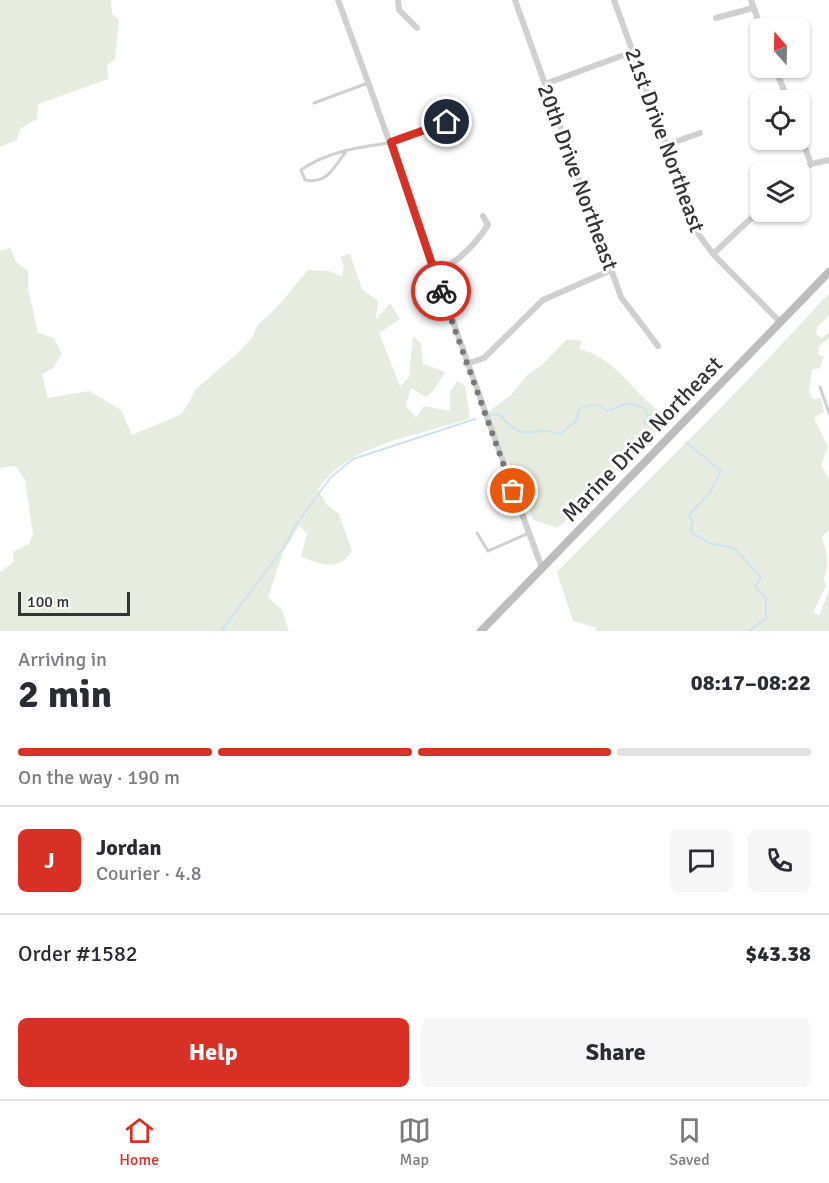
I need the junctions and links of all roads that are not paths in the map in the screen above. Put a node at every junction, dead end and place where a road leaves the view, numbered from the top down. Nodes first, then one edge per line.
1 (339, 0) edge
2 (398, 0) edge
3 (515, 0) edge
4 (614, 0) edge
5 (751, 0) edge
6 (753, 8) junction
7 (716, 18) dead end
8 (757, 18) edge
9 (417, 28) dead end
10 (632, 52) junction
11 (369, 82) junction
12 (544, 84) junction
13 (314, 103) dead end
14 (447, 122) dead end
15 (700, 133) dead end
16 (391, 142) junction
17 (666, 145) junction
18 (806, 150) edge
19 (346, 151) junction
20 (829, 160) edge
21 (811, 164) joint
22 (483, 216) dead end
23 (750, 219) edge
24 (713, 254) junction
25 (611, 270) junction
26 (829, 272) edge
27 (435, 273) junction
28 (780, 322) junction
29 (658, 346) dead end
30 (466, 364) junction
31 (820, 387) dead end
32 (829, 413) edge
33 (529, 533) junction
34 (477, 534) dead end
35 (542, 568) junction
36 (481, 631) edge

1 - 11 street
2 - 9 street
3 - 12 street, 20th Drive Northeast
4 - 10 street, 21st Drive Northeast
5 - 6 street
6 - 7 street
6 - 8 street
10 - 12 street
10 - 17 street, 21st Drive Northeast
11 - 13 lane
11 - 16 street
12 - 25 street, 20th Drive Northeast
14 - 16 street
15 - 17 street
16 - 19 lane
16 - 27 street
17 - 24 street, 21st Drive Northeast
18 - 21 street
19 - 19 lane
20 - 21 street
22 - 27 street
23 - 24 street
24 - 28 street, 21st Drive Northeast
25 - 29 street, 20th Drive Northeast
25 - 30 street
26 - 28 main road, Marine Drive Northeast
27 - 30 street
28 - 35 main road, Marine Drive Northeast
30 - 33 street
31 - 32 lane
33 - 34 lane
33 - 35 street
35 - 36 main road, Marine Drive Northeast

